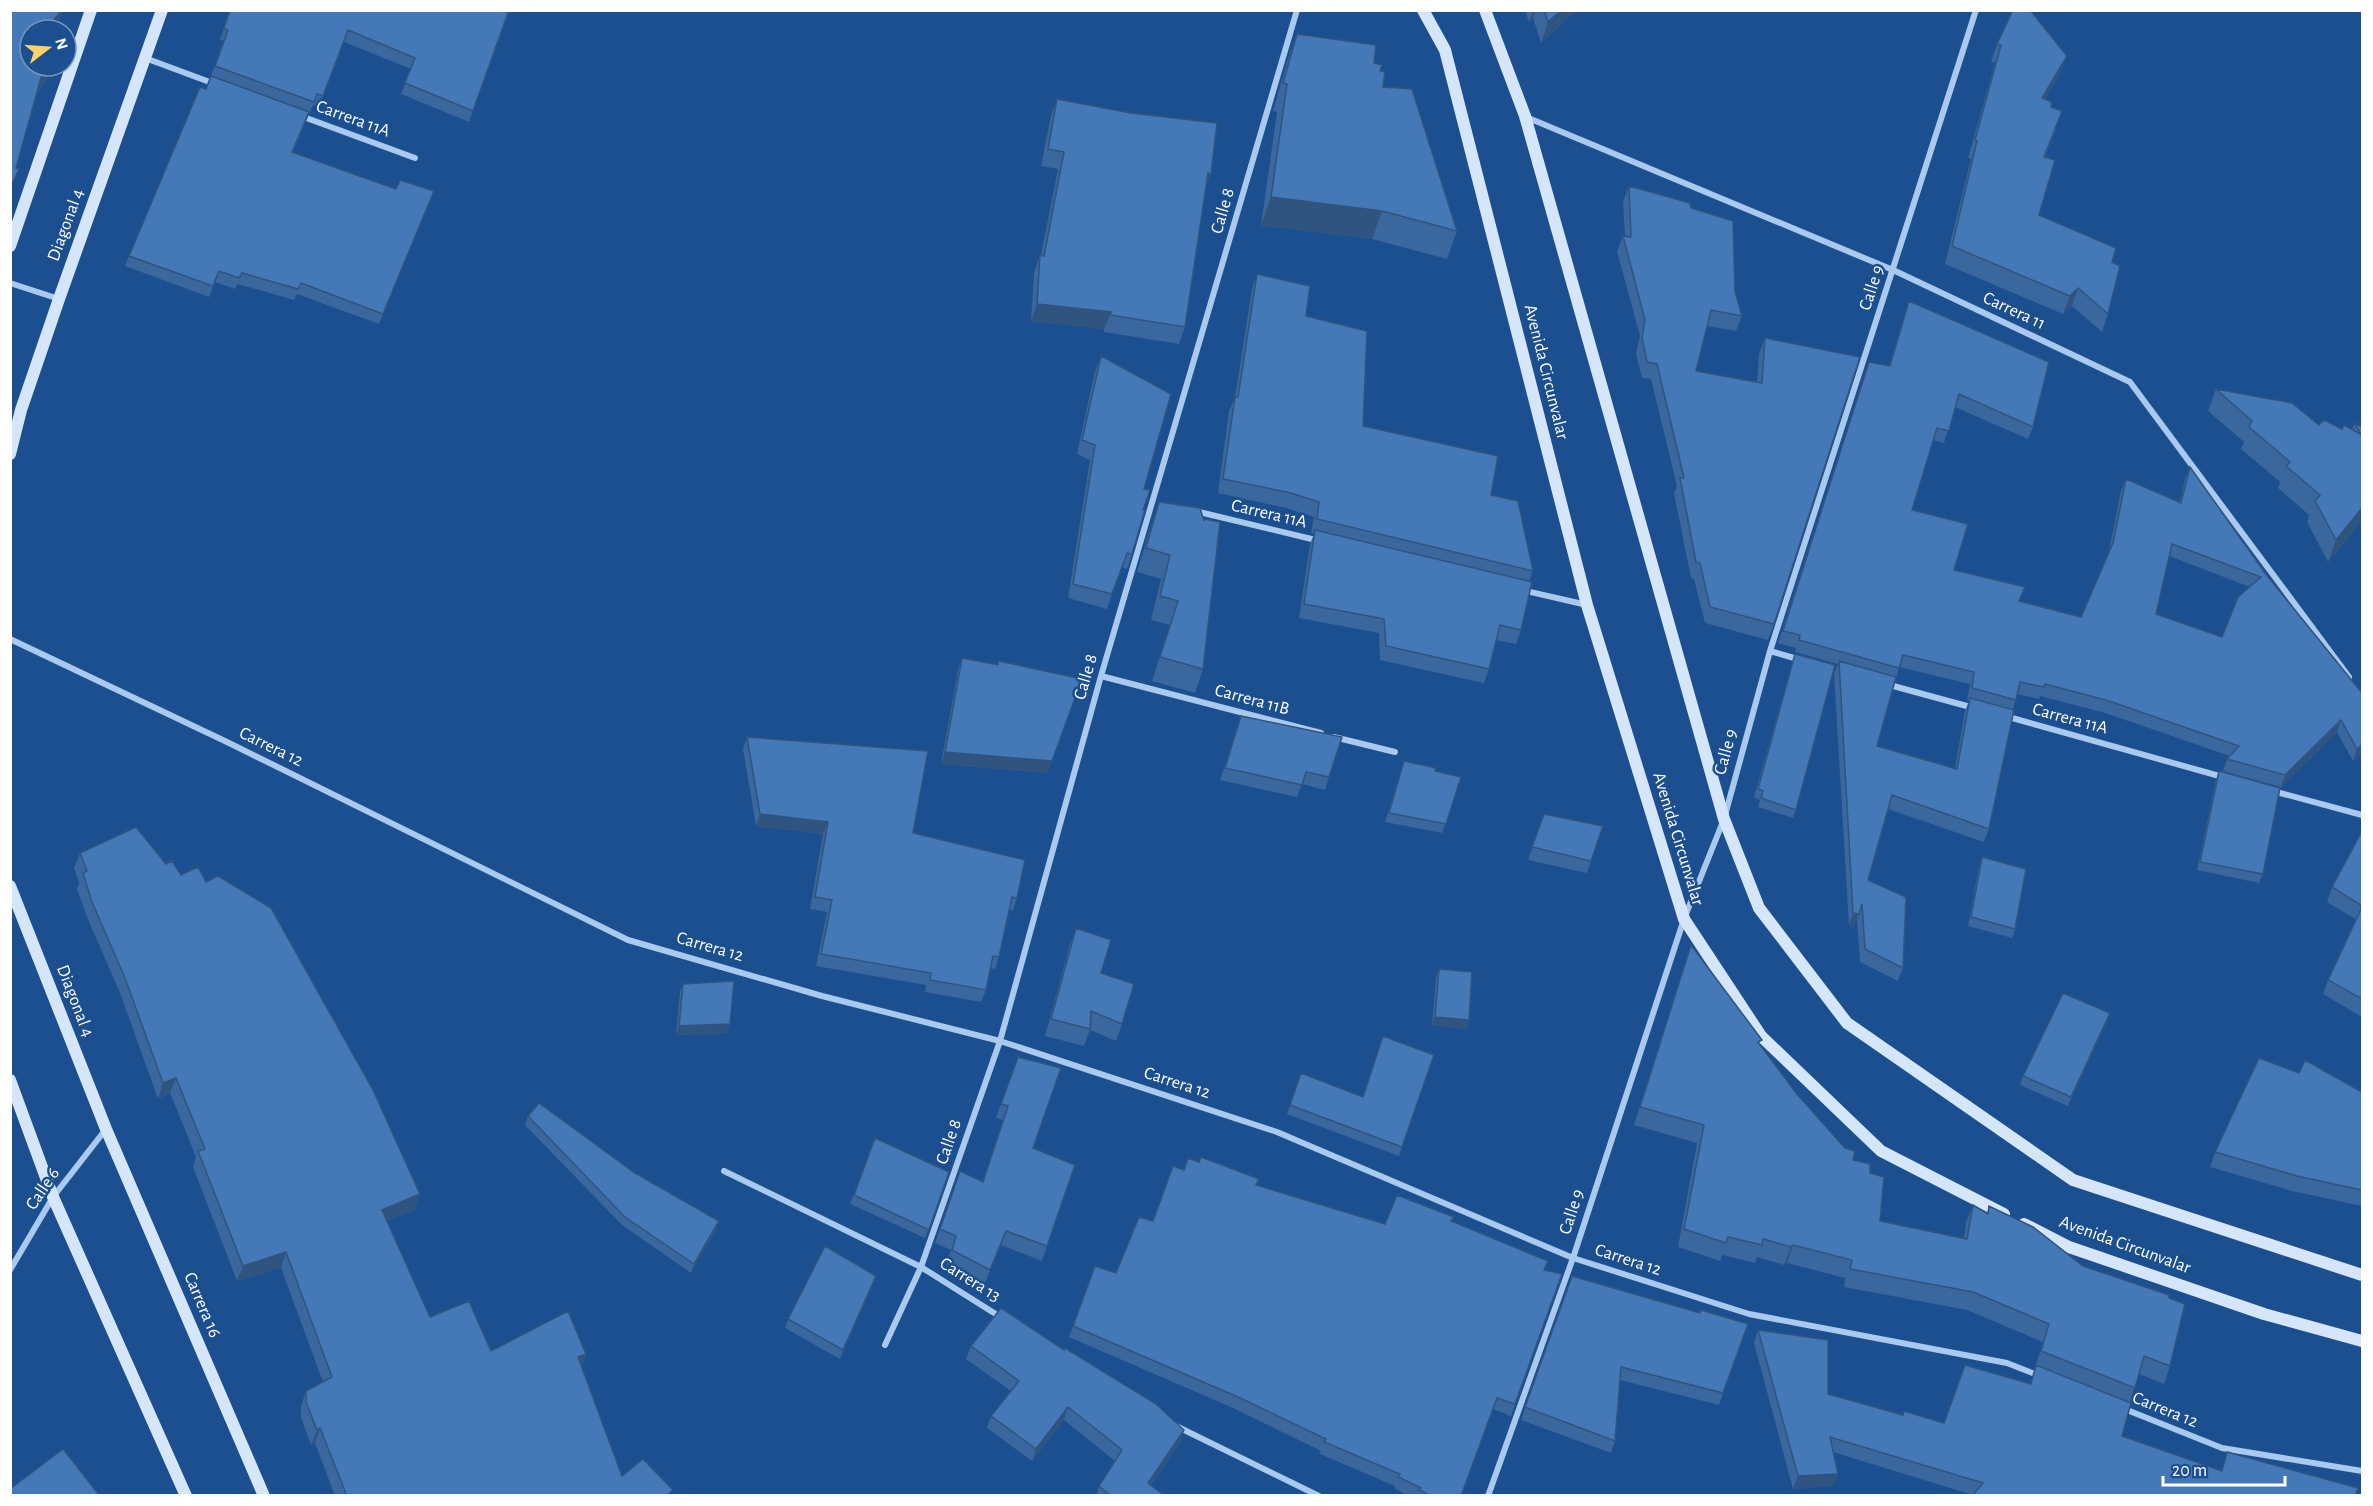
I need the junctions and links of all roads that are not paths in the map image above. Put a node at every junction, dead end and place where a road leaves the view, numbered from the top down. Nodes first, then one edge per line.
1 (91, 10) edge
2 (162, 10) edge
3 (1297, 10) edge
4 (1423, 10) edge
5 (1485, 10) edge
6 (1976, 10) edge
7 (145, 58) junction
8 (224, 87) edge
9 (291, 112) edge
10 (1525, 116) junction
11 (415, 158) dead end
12 (10, 246) edge
13 (1893, 270) junction
14 (10, 283) edge
15 (59, 299) junction
16 (10, 454) edge
17 (1154, 501) junction
18 (1165, 504) edge
19 (1188, 510) edge
20 (1325, 543) edge
21 (1519, 589) edge
22 (1587, 605) junction
23 (10, 639) edge
24 (1770, 651) junction
25 (1804, 661) edge
26 (1101, 676) junction
27 (1884, 683) edge
28 (2355, 685) edge
29 (1986, 711) edge
30 (1998, 714) edge
31 (1395, 752) dead end
32 (2226, 778) edge
33 (2260, 787) edge
34 (2362, 815) edge
35 (1724, 819) junction
36 (10, 886) edge
37 (1684, 919) junction
38 (1000, 1041) junction
39 (10, 1080) edge
40 (106, 1129) junction
41 (724, 1171) dead end
42 (53, 1197) junction
43 (1573, 1258) junction
44 (921, 1268) junction
45 (10, 1270) edge
46 (2362, 1275) edge
47 (1009, 1322) edge
48 (2362, 1341) edge
49 (885, 1345) dead end
50 (2050, 1380) edge
51 (2114, 1405) edge
52 (1167, 1420) edge
53 (2362, 1471) edge
54 (186, 1496) edge
55 (264, 1496) edge
56 (1319, 1496) edge
57 (1488, 1496) edge

1 - 12 main road
2 - 7 main road, Diagonal 4
3 - 17 street, Calle 8
4 - 22 main road, Avenida Circunvalar
5 - 10 main road
6 - 13 street, Calle 9
7 - 8 street
7 - 15 main road, Diagonal 4
9 - 11 street, Carrera 11A
10 - 13 street, Carrera 11
10 - 35 main road
13 - 24 street, Calle 9
13 - 28 street, Carrera 11
14 - 15 street
15 - 16 main road, Diagonal 4
17 - 18 street
17 - 26 street, Calle 8
19 - 20 street, Carrera 11A
21 - 22 street
22 - 37 main road, Avenida Circunvalar
23 - 38 street, Carrera 12
24 - 25 street
24 - 35 street, Calle 9
26 - 31 street, Carrera 11B
26 - 38 street, Calle 8
27 - 29 street
30 - 32 street, Carrera 11A
33 - 34 street
35 - 37 street, Calle 9
35 - 46 main road
36 - 40 main road, Diagonal 4
37 - 43 street, Calle 9
37 - 48 main road, Avenida Circunvalar
38 - 43 street, Carrera 12
38 - 44 street, Calle 8
39 - 42 main road
40 - 42 street, Calle 6
40 - 55 main road, Carrera 16
41 - 44 street, Carrera 13
42 - 45 street, Calle 6
42 - 54 main road
43 - 50 street, Carrera 12
43 - 57 street, Calle 9
44 - 47 street, Carrera 13
44 - 49 street, Calle 8
51 - 53 street, Carrera 12
52 - 56 street

